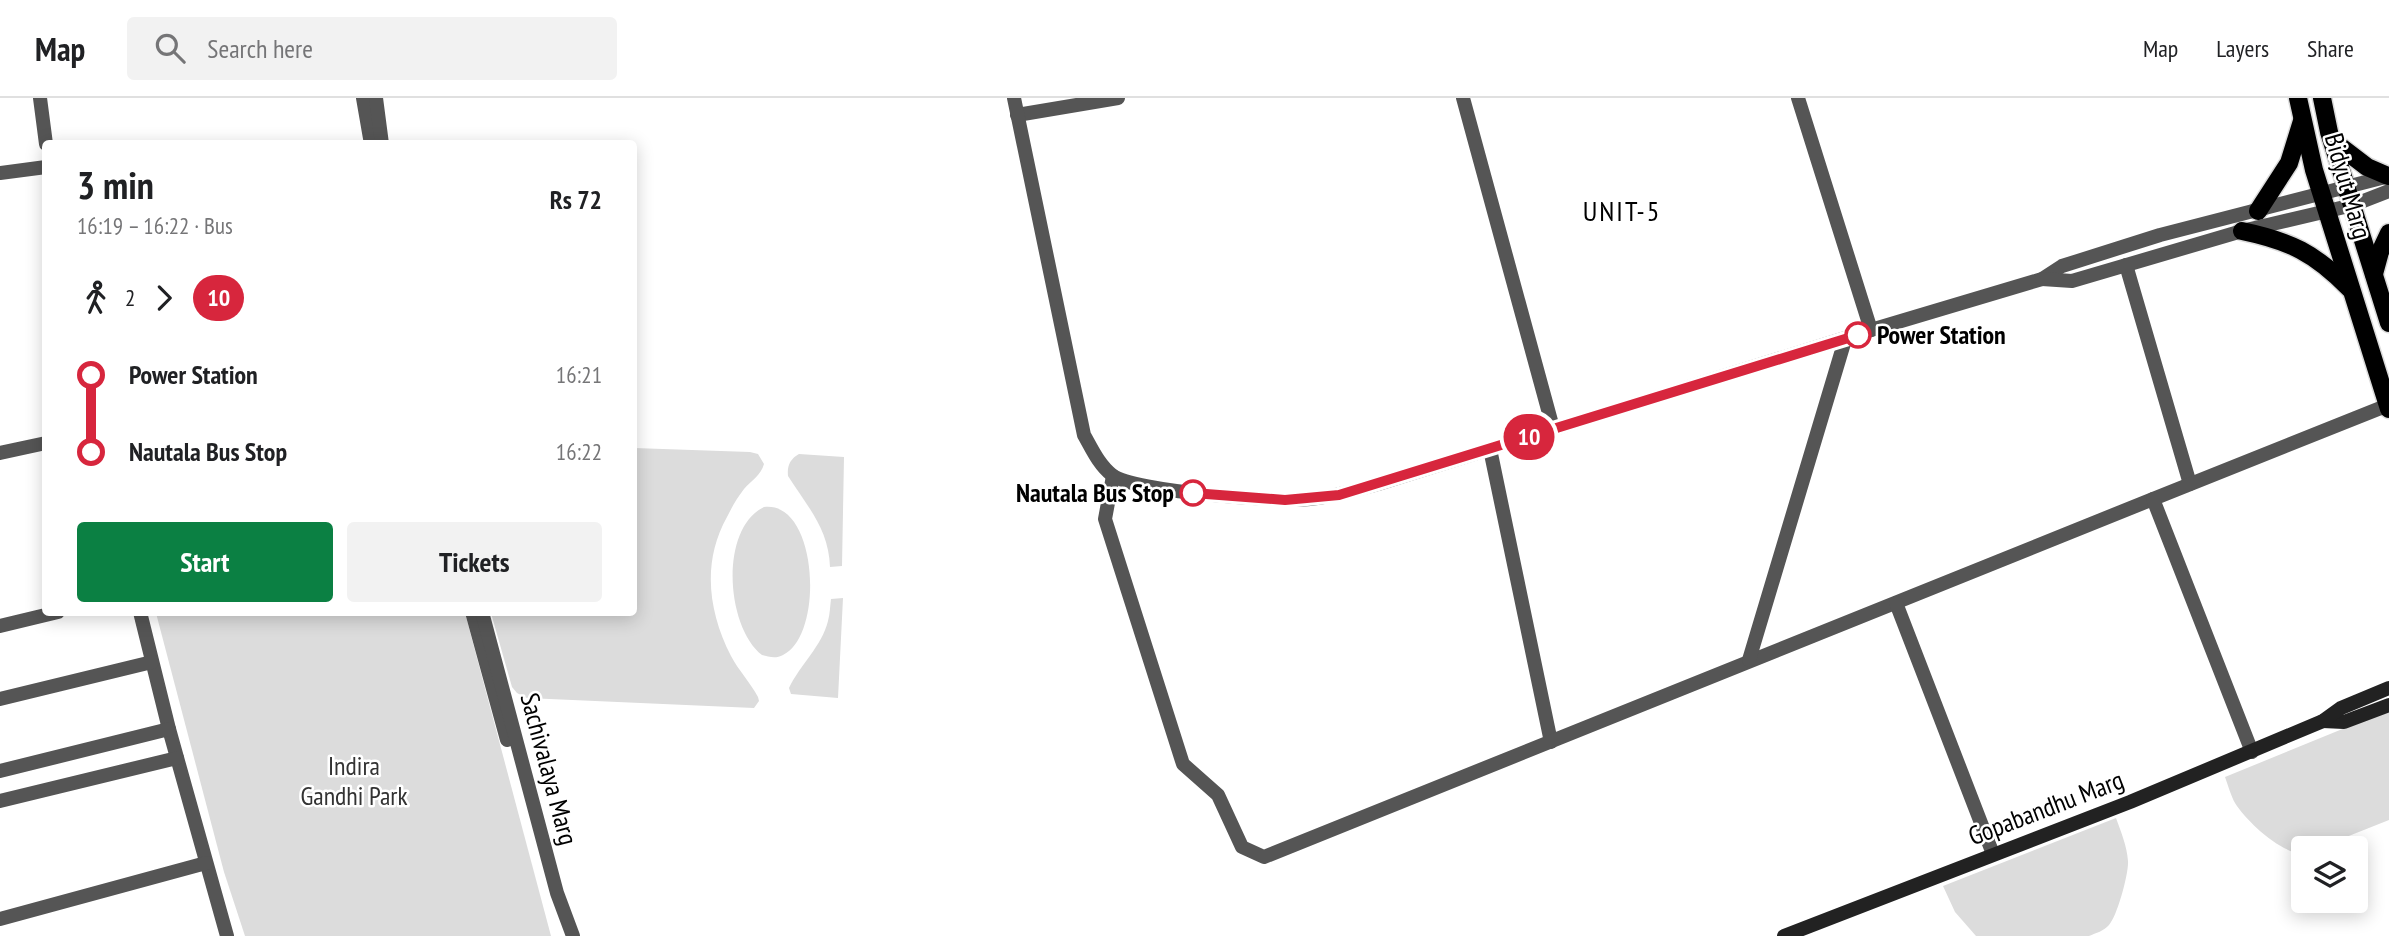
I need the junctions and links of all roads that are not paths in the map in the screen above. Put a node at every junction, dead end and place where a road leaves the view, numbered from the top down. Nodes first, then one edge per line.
1 (40, 98) edge
2 (363, 98) edge
3 (376, 98) edge
4 (1014, 98) edge
5 (1118, 98) edge
6 (1463, 98) edge
7 (1798, 98) edge
8 (2298, 98) edge
9 (2322, 98) edge
10 (1017, 115) junction
11 (2302, 119) junction
12 (45, 140) edge
13 (370, 140) edge
14 (381, 140) edge
15 (2333, 141) junction
16 (42, 168) edge
17 (0, 173) edge
18 (2388, 181) edge
19 (2347, 187) junction
20 (2322, 194) junction
21 (2353, 205) junction
22 (2258, 211) junction
23 (2328, 211) junction
24 (2242, 231) junction
25 (2389, 233) edge
26 (2121, 247) junction
27 (2126, 265) junction
28 (2374, 274) junction
29 (2042, 279) junction
30 (2352, 292) junction
31 (2389, 323) edge
32 (1871, 330) junction
33 (1845, 340) junction
34 (2388, 407) edge
35 (1553, 428) junction
36 (42, 444) edge
37 (1490, 449) junction
38 (0, 453) edge
39 (1113, 476) junction
40 (2190, 485) junction
41 (2153, 499) junction
42 (1896, 603) junction
43 (42, 616) edge
44 (141, 616) edge
45 (473, 616) edge
46 (483, 616) edge
47 (0, 626) edge
48 (1749, 660) junction
49 (152, 662) junction
50 (2389, 688) edge
51 (0, 699) edge
52 (2389, 705) edge
53 (2323, 721) junction
54 (169, 729) junction
55 (1551, 742) junction
56 (2252, 752) junction
57 (177, 758) junction
58 (0, 771) edge
59 (0, 802) edge
60 (1993, 854) junction
61 (206, 863) junction
62 (0, 919) edge
63 (227, 936) edge
64 (563, 936) edge
65 (573, 936) edge
66 (1784, 936) edge

1 - 12 street
2 - 13 street
3 - 14 street
4 - 10 street
5 - 10 street
6 - 35 street
7 - 32 street
8 - 11 main road, Bidyut Marg
9 - 15 main road, Bidyut Marg
10 - 39 street
11 - 20 main road, Bidyut Marg
11 - 22 main road
15 - 18 main road
15 - 19 main road, Bidyut Marg
16 - 17 street
18 - 19 street
18 - 21 street
19 - 20 street
19 - 21 main road, Bidyut Marg
20 - 22 street
20 - 23 main road, Bidyut Marg
21 - 23 street
21 - 28 main road, Bidyut Marg
22 - 26 street
23 - 24 street
23 - 30 main road, Bidyut Marg
24 - 27 street
24 - 30 main road
25 - 28 main road
26 - 27 street
26 - 29 street
27 - 29 street
27 - 40 street
28 - 31 main road, Bidyut Marg
29 - 32 street
30 - 34 main road, Bidyut Marg
32 - 33 street
33 - 35 street
33 - 48 street
34 - 40 street
35 - 37 street
36 - 38 street
37 - 39 street
37 - 55 street
39 - 55 street
40 - 41 street
41 - 42 street
41 - 56 street
42 - 48 street
42 - 60 street
43 - 47 street
44 - 49 street
45 - 64 street, Sachivalaya Marg
46 - 65 street, Sachivalaya Marg
48 - 55 street
49 - 51 street
49 - 54 street
50 - 53 main road, Gopabandhu Marg
52 - 53 main road, Gopabandhu Marg
53 - 56 main road, Gopabandhu Marg
54 - 57 street
54 - 58 street
56 - 60 main road, Gopabandhu Marg
57 - 59 street
57 - 61 street
60 - 66 main road, Gopabandhu Marg
61 - 62 street
61 - 63 street

